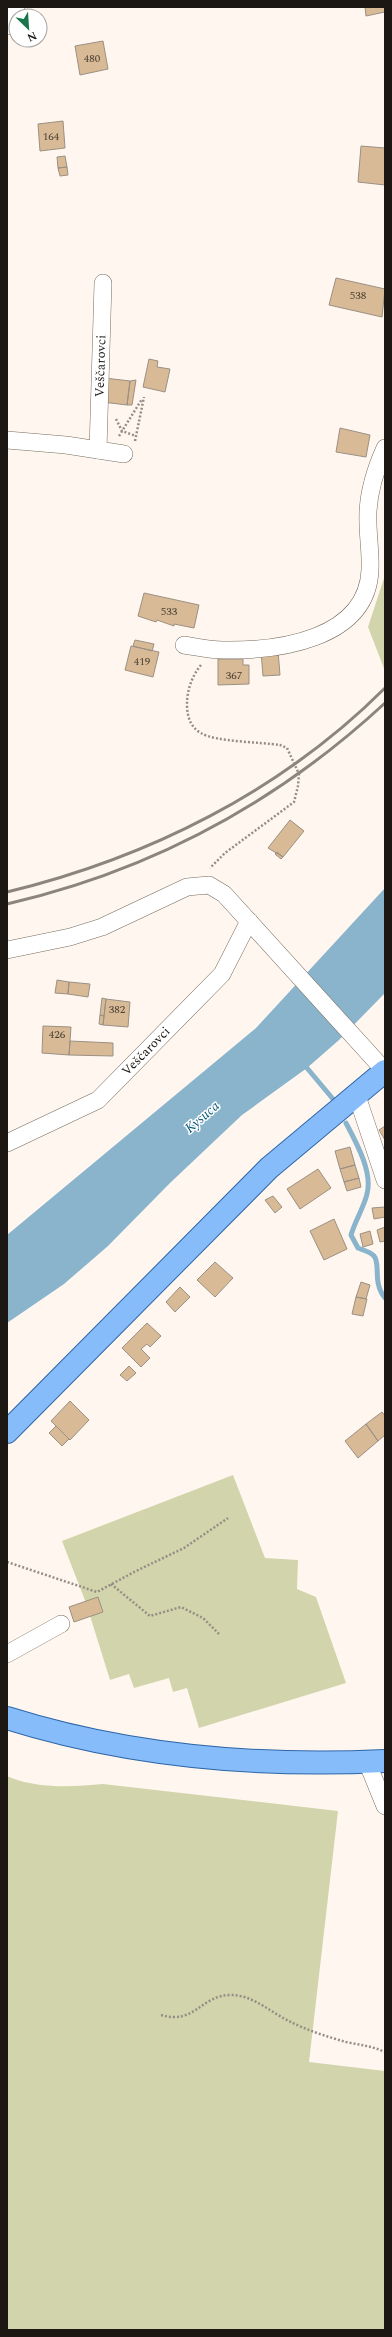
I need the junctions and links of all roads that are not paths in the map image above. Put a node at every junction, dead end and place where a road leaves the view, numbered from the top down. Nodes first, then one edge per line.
1 (12, 7) edge
2 (16, 7) edge
3 (7, 10) edge
4 (7, 26) edge
5 (103, 283) dead end
6 (7, 440) edge
7 (385, 448) edge
8 (184, 645) dead end
9 (249, 921) junction
10 (7, 950) edge
11 (385, 1071) edge
12 (357, 1096) junction
13 (7, 1143) edge
14 (385, 1180) edge
15 (7, 1432) edge
16 (61, 1624) dead end
17 (7, 1654) edge
18 (7, 1718) edge
19 (376, 1762) edge
20 (385, 1806) edge

1 - 3 street
2 - 4 street
5 - 6 street, Veščarovci
7 - 8 street
9 - 10 street
9 - 11 street
9 - 13 street, Veščarovci
11 - 12 main road
12 - 14 street
12 - 15 main road
16 - 17 street
18 - 19 main road
19 - 20 street

